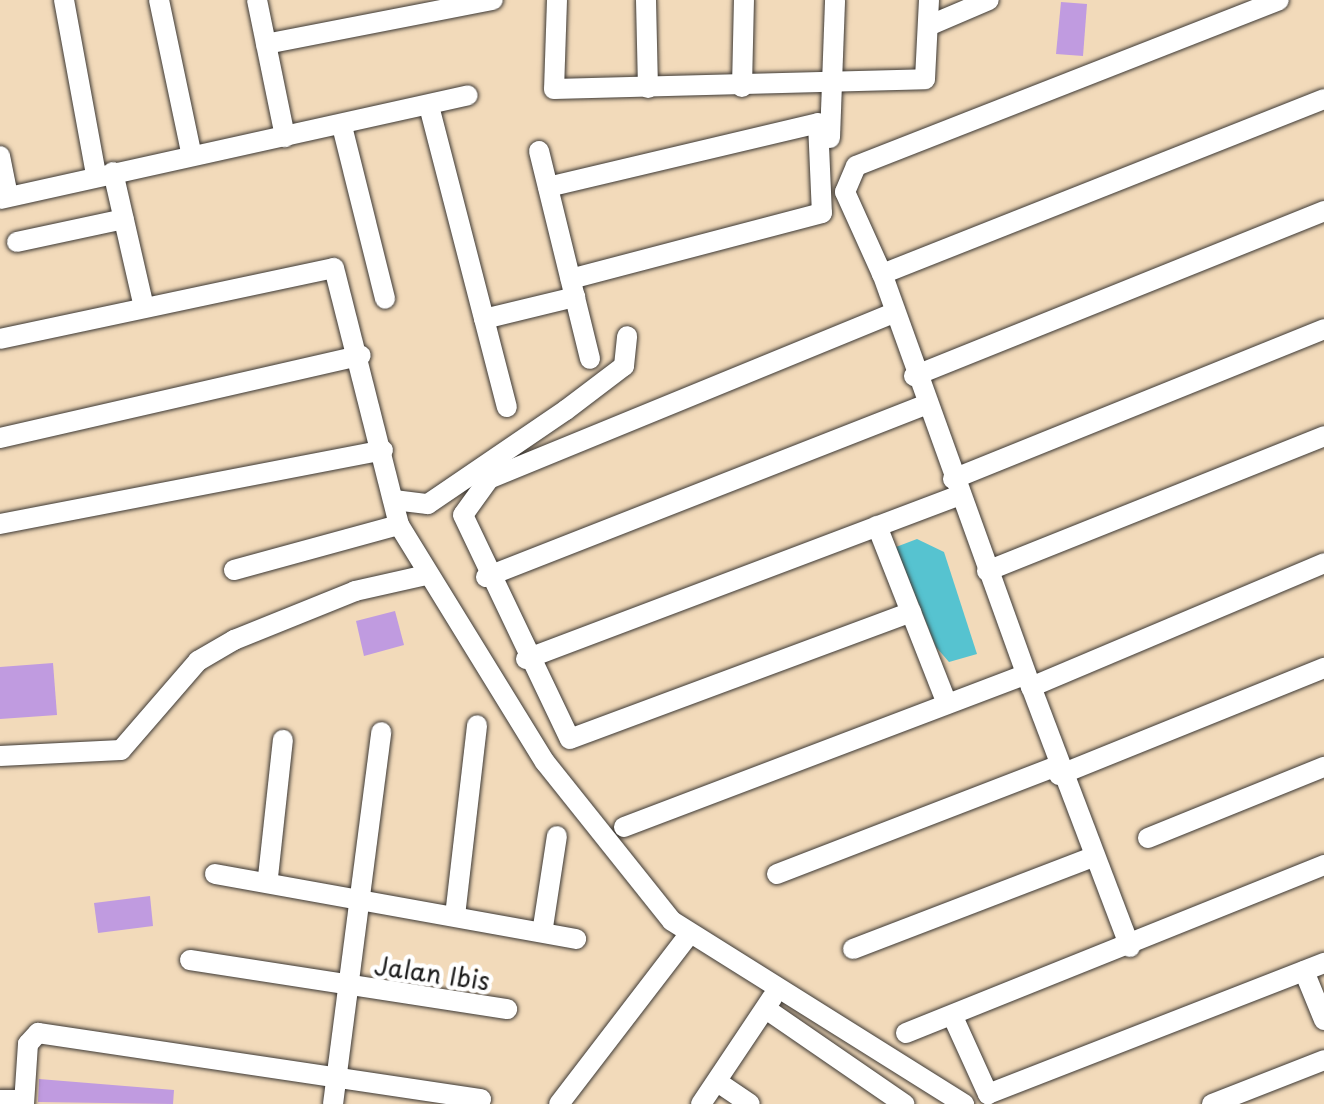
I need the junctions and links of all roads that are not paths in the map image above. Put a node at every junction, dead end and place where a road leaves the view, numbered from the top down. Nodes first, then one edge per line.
1 (64, 0) edge
2 (160, 0) edge
3 (257, 0) edge
4 (493, 0) edge
5 (557, 0) edge
6 (646, 0) edge
7 (744, 0) edge
8 (835, 0) edge
9 (929, 0) edge
10 (989, 0) edge
11 (1280, 0) edge
12 (928, 26) junction
13 (266, 44) junction
14 (830, 85) junction
15 (742, 87) junction
16 (648, 88) junction
17 (468, 95) dead end
18 (1324, 99) edge
19 (430, 106) junction
20 (342, 126) junction
21 (284, 137) junction
22 (539, 151) dead end
23 (0, 156) edge
24 (192, 156) junction
25 (831, 170) dead end
26 (104, 174) junction
27 (548, 187) junction
28 (4, 198) edge
29 (1324, 211) edge
30 (124, 218) junction
31 (16, 242) dead end
32 (882, 274) junction
33 (573, 288) junction
34 (385, 299) dead end
35 (144, 308) junction
36 (891, 314) junction
37 (484, 318) junction
38 (1324, 329) edge
39 (628, 336) dead end
40 (0, 338) edge
41 (361, 354) junction
42 (590, 359) dead end
43 (914, 376) junction
44 (925, 405) junction
45 (507, 406) dead end
46 (1324, 436) edge
47 (0, 438) edge
48 (383, 450) junction
49 (956, 487) junction
50 (394, 500) junction
51 (0, 524) edge
52 (399, 525) junction
53 (877, 526) junction
54 (1324, 563) edge
55 (234, 570) dead end
56 (987, 571) junction
57 (426, 574) junction
58 (486, 577) junction
59 (910, 612) junction
60 (526, 660) junction
61 (1324, 668) edge
62 (1028, 680) junction
63 (946, 704) junction
64 (478, 725) dead end
65 (382, 732) dead end
66 (283, 740) dead end
67 (0, 756) edge
68 (1324, 768) edge
69 (1057, 771) junction
70 (624, 827) dead end
71 (557, 836) dead end
72 (1148, 838) dead end
73 (1092, 857) junction
74 (1324, 865) edge
75 (216, 874) dead end
76 (777, 874) dead end
77 (268, 877) junction
78 (364, 901) junction
79 (455, 916) junction
80 (543, 928) junction
81 (690, 932) junction
82 (576, 939) dead end
83 (1130, 947) junction
84 (853, 950) dead end
85 (190, 960) dead end
86 (1324, 963) edge
87 (1304, 971) junction
88 (349, 986) junction
89 (778, 988) junction
90 (507, 1009) dead end
91 (766, 1009) junction
92 (953, 1016) junction
93 (1324, 1020) edge
94 (906, 1032) dead end
95 (1324, 1060) edge
96 (22, 1074) junction
97 (0, 1076) edge
98 (335, 1078) junction
99 (719, 1084) junction
100 (481, 1098) dead end
101 (0, 1100) edge
102 (24, 1102) edge
103 (333, 1104) edge
104 (560, 1104) edge
105 (700, 1104) edge
106 (750, 1104) edge
107 (904, 1104) edge
108 (964, 1104) edge
109 (1212, 1104) edge

1 - 26 street
2 - 24 street
3 - 13 street
4 - 13 street
5 - 16 street
6 - 16 street
7 - 15 street
8 - 14 street
9 - 12 street
10 - 12 street
11 - 32 street
12 - 14 street
13 - 21 street
14 - 15 street
14 - 25 street
15 - 16 street
17 - 19 street
18 - 32 street
19 - 20 street
19 - 37 street
20 - 21 street
20 - 34 street
21 - 24 street
22 - 27 street
23 - 28 street
24 - 26 street
26 - 28 street
26 - 30 street
27 - 33 street
27 - 33 street
29 - 43 street
30 - 31 street
30 - 35 street
32 - 36 street
33 - 37 street
33 - 42 street
35 - 40 street
35 - 41 street
36 - 43 street
36 - 58 street
37 - 45 street
38 - 49 street
39 - 50 street
41 - 47 street
41 - 48 street
43 - 44 street
44 - 49 street
44 - 58 street
46 - 56 street
48 - 50 street
48 - 51 street
49 - 53 street
49 - 56 street
50 - 52 street
52 - 55 street
52 - 57 street
53 - 59 street
53 - 60 street
54 - 62 street
56 - 62 street
57 - 67 street
57 - 81 street
58 - 60 street
59 - 60 street
59 - 63 street
61 - 69 street
62 - 63 street
62 - 69 street
63 - 70 street
64 - 79 street
65 - 78 street
66 - 77 street
68 - 72 street
69 - 73 street
69 - 76 street
71 - 80 street
73 - 83 street
73 - 84 street
74 - 83 street
75 - 77 street
77 - 78 street
78 - 79 street
78 - 88 street
79 - 80 street
80 - 82 street
81 - 89 street
81 - 104 street
83 - 92 street
85 - 88 street, Jalan Ibis
86 - 87 street
87 - 92 street
87 - 93 street
88 - 90 street, Jalan Ibis
88 - 98 street
89 - 91 street
89 - 108 street
91 - 99 street
91 - 107 street
92 - 94 street
95 - 109 street
96 - 97 street
96 - 98 street
96 - 102 street
98 - 100 street
98 - 103 street
99 - 105 street
99 - 106 street
101 - 102 street

